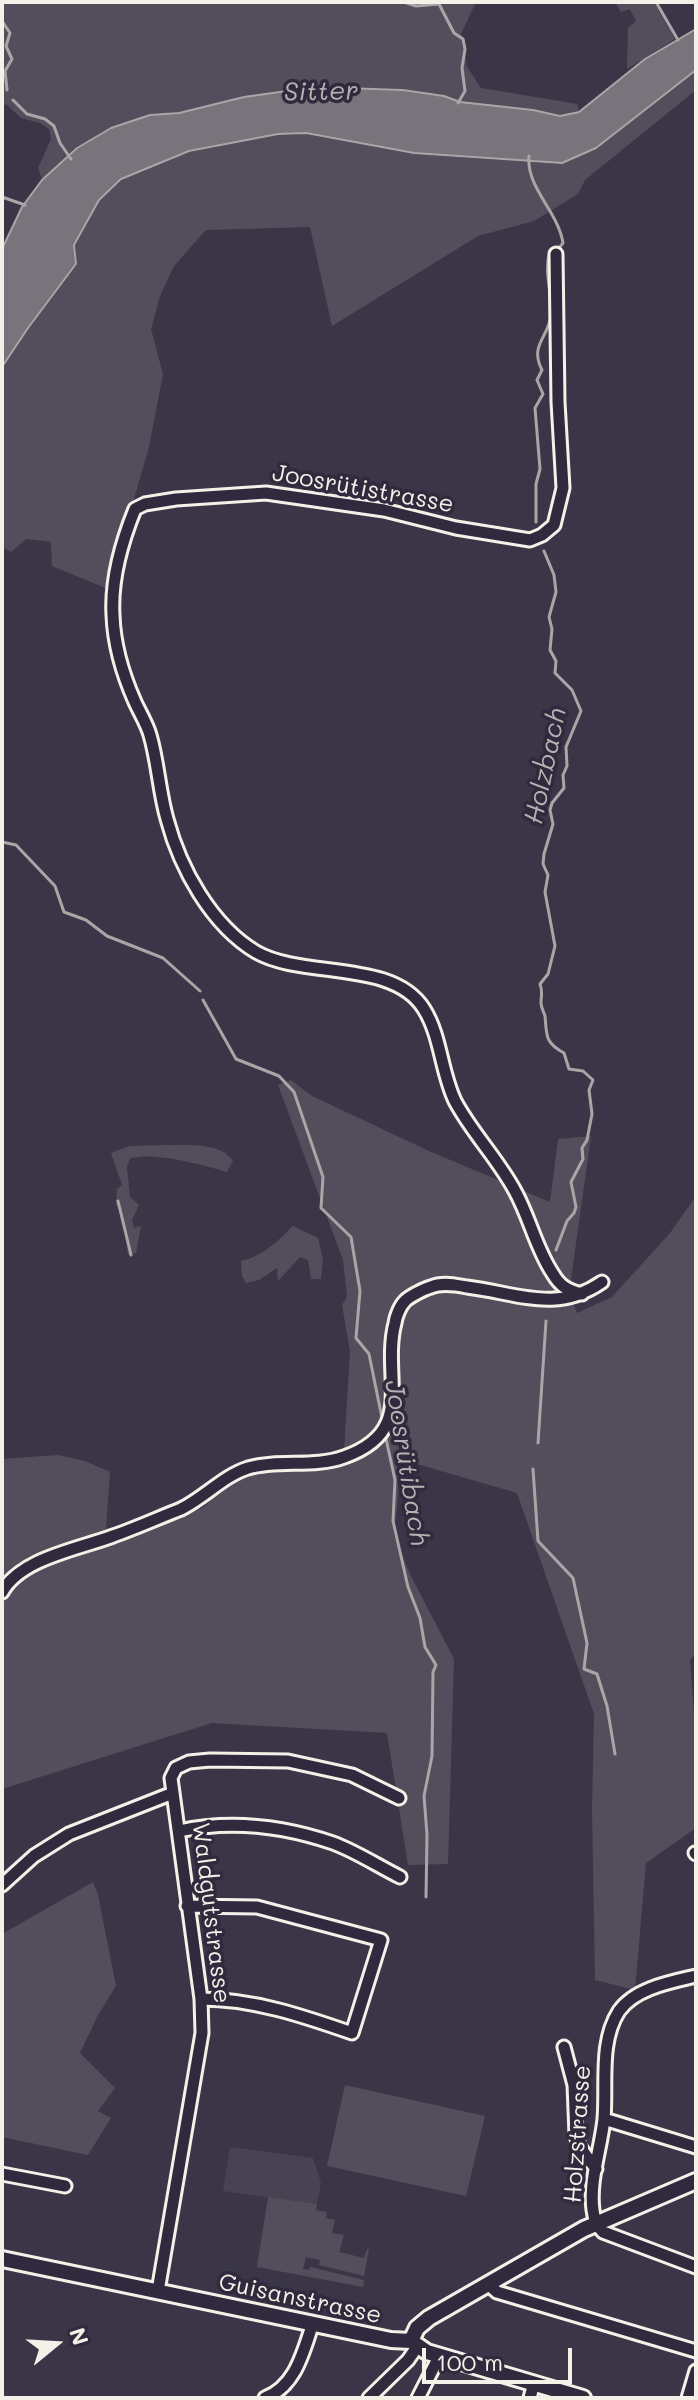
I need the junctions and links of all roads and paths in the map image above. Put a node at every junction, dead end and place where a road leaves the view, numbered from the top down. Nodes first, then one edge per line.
1 (556, 254) dead end
2 (602, 1282) dead end
3 (582, 1294) junction
4 (2, 1592) edge
5 (173, 1793) junction
6 (399, 1798) dead end
7 (179, 1831) junction
8 (400, 1877) dead end
9 (2, 1885) edge
10 (187, 1906) junction
11 (696, 1976) edge
12 (201, 1999) junction
13 (564, 2047) dead end
14 (604, 2119) junction
15 (696, 2147) edge
16 (596, 2169) junction
17 (2, 2174) edge
18 (696, 2181) edge
19 (65, 2186) dead end
20 (596, 2224) junction
21 (2, 2259) edge
22 (696, 2267) edge
23 (489, 2285) junction
24 (158, 2291) junction
25 (313, 2323) junction
26 (414, 2344) junction
27 (696, 2351) edge
28 (440, 2355) junction
29 (696, 2371) edge
30 (534, 2383) junction
31 (265, 2398) edge
32 (369, 2398) edge
33 (418, 2398) edge
34 (530, 2398) edge
35 (583, 2398) edge
36 (688, 2398) edge

1 - 3 street, Joosrütistrasse
2 - 3 street
3 - 4 street
5 - 6 street, Waldgutstrasse
5 - 7 street, Waldgutstrasse
5 - 9 street
7 - 8 street
7 - 10 street, Waldgutstrasse
10 - 12 street, Waldgutstrasse
10 - 12 street
11 - 14 street, Holzstrasse
12 - 24 street, Waldgutstrasse
13 - 16 street
14 - 15 street
14 - 16 street, Holzstrasse
16 - 20 street, Holzstrasse
17 - 19 street
18 - 20 street
20 - 22 street
20 - 23 street, Holzstrasse
21 - 24 street, Guisanstrasse
23 - 26 street, Holzstrasse
23 - 27 street
24 - 25 street, Guisanstrasse
25 - 26 street, Guisanstrasse
25 - 31 street
26 - 28 street, Guisanstrasse
26 - 32 street
28 - 30 street, Guisanstrasse
28 - 33 street
29 - 36 street
30 - 34 street
30 - 35 street, Guisanstrasse

